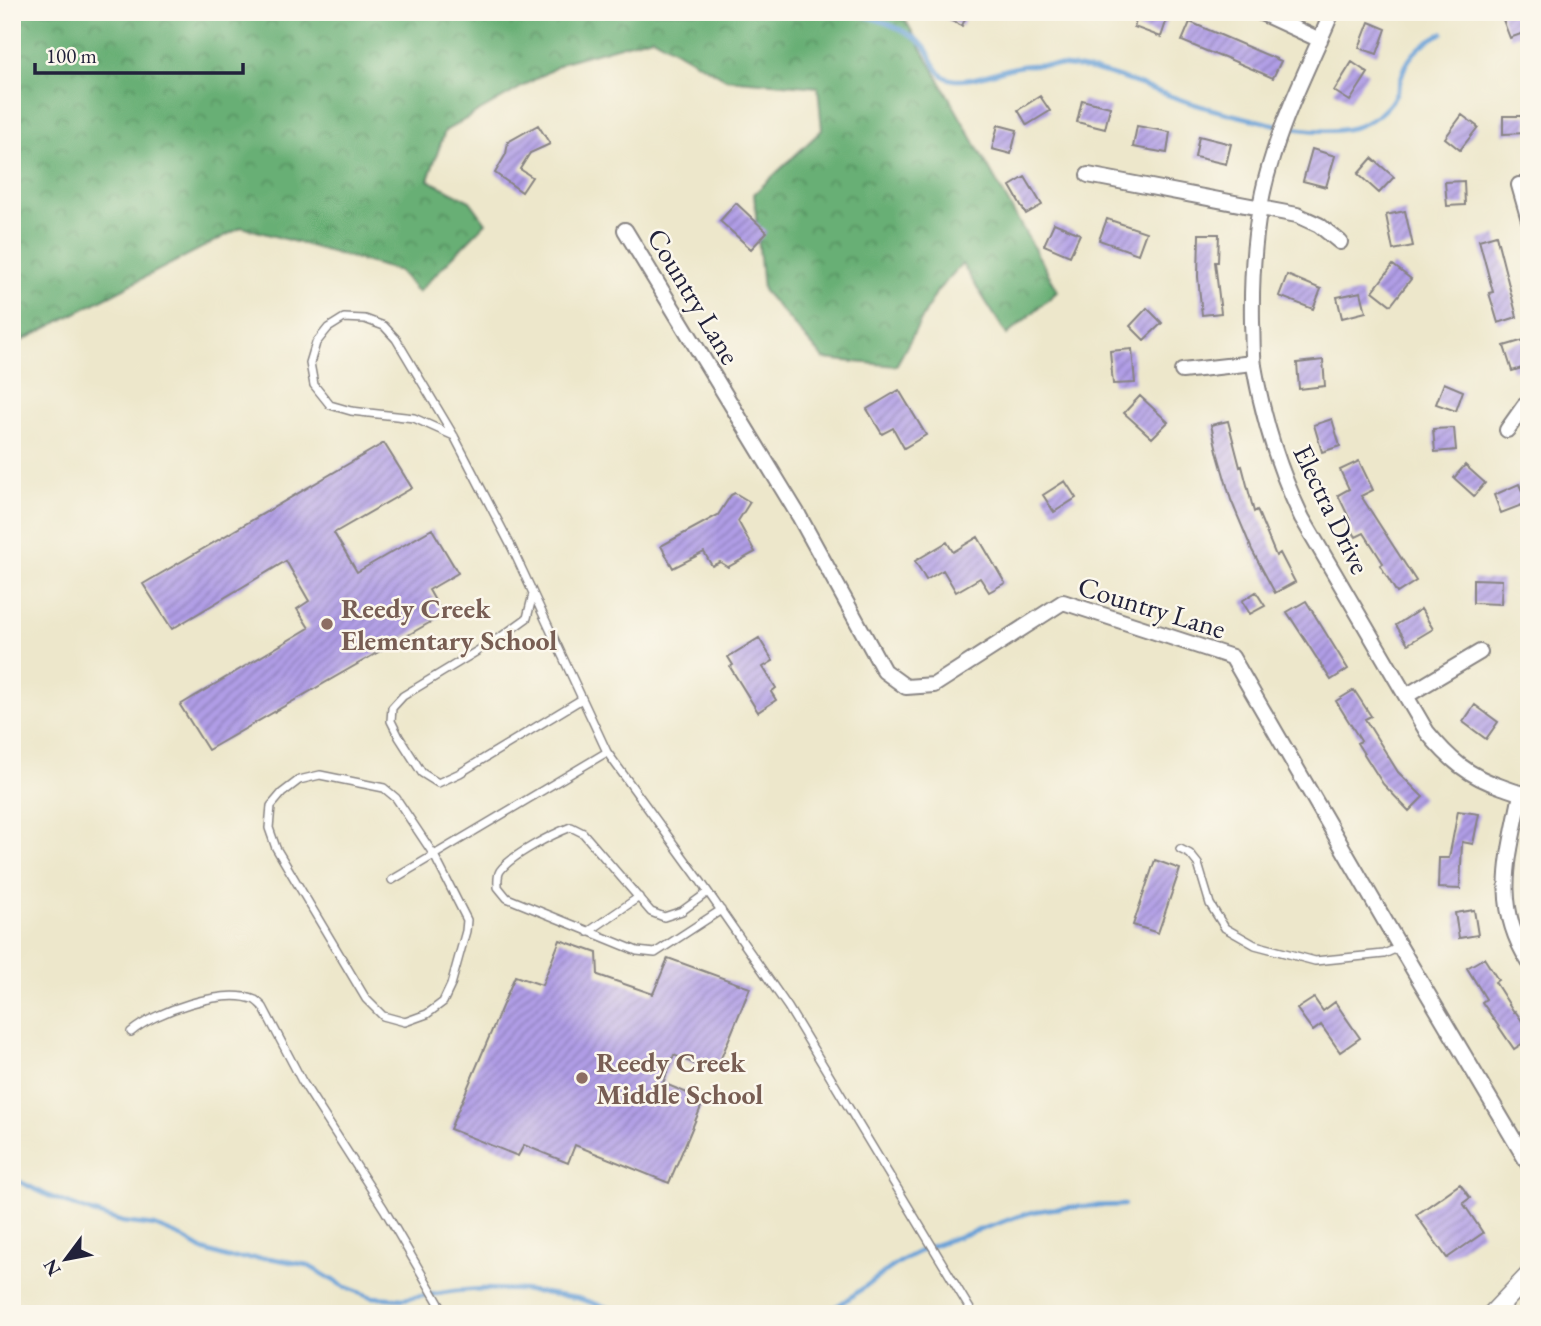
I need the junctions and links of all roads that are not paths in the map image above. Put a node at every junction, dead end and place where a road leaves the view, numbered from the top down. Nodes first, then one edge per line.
1 (1259, 12) edge
2 (1332, 12) edge
3 (1320, 40) junction
4 (1088, 175) dead end
5 (1519, 185) dead end
6 (1260, 208) junction
7 (1529, 220) edge
8 (625, 230) dead end
9 (1340, 242) dead end
10 (1254, 363) junction
11 (1182, 370) dead end
12 (1529, 403) edge
13 (1507, 430) dead end
14 (454, 436) junction
15 (533, 593) junction
16 (1480, 652) dead end
17 (1406, 696) junction
18 (582, 699) junction
19 (607, 752) junction
20 (1525, 794) edge
21 (1180, 849) dead end
22 (434, 855) junction
23 (392, 880) dead end
24 (708, 892) junction
25 (639, 897) junction
26 (720, 910) junction
27 (588, 932) junction
28 (1400, 947) junction
29 (1529, 962) edge
30 (131, 1032) dead end
31 (1529, 1165) edge
32 (1529, 1275) edge
33 (445, 1314) edge
34 (973, 1314) edge
35 (1492, 1314) edge

1 - 3 street
2 - 3 street, Electra Drive
3 - 6 street, Electra Drive
4 - 6 street
5 - 7 street
6 - 9 street
6 - 10 street, Electra Drive
8 - 28 street, Country Lane
10 - 11 street
10 - 17 street, Electra Drive
12 - 13 street
14 - 14 lane
14 - 15 lane
15 - 18 lane
15 - 18 lane
16 - 17 street
17 - 20 street, Electra Drive
18 - 19 lane
19 - 22 lane
19 - 24 lane
20 - 29 street
21 - 28 lane
22 - 22 lane
22 - 23 lane
24 - 25 lane
24 - 26 lane
25 - 27 lane
25 - 27 lane
26 - 27 lane
26 - 34 lane
28 - 31 street, Country Lane
30 - 33 lane
32 - 35 street

